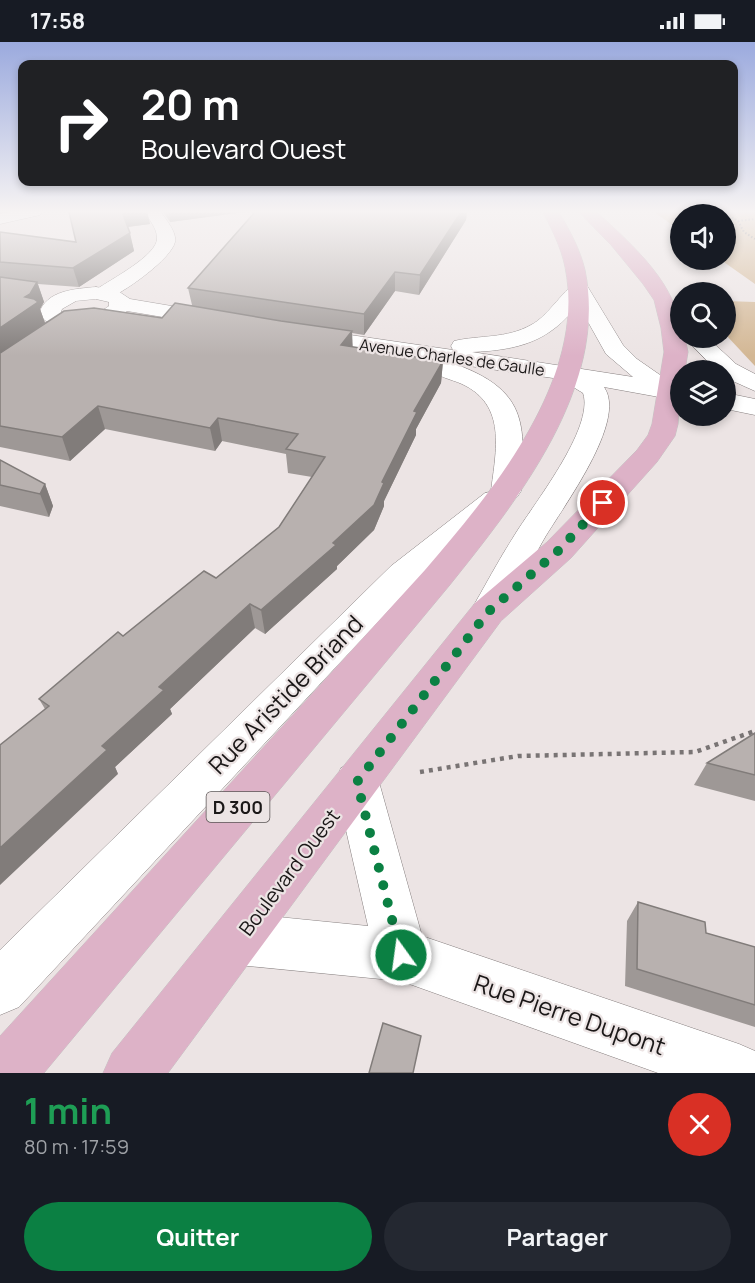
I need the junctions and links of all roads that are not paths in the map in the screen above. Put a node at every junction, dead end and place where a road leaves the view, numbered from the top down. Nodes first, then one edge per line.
1 (153, 260) edge
2 (572, 260) edge
3 (634, 260) edge
4 (579, 288) junction
5 (112, 299) junction
6 (664, 300) junction
7 (670, 307) edge
8 (47, 308) junction
9 (103, 318) junction
10 (292, 334) edge
11 (44, 337) edge
12 (388, 348) junction
13 (706, 348) edge
14 (676, 360) edge
15 (566, 373) junction
16 (755, 384) edge
17 (670, 388) edge
18 (670, 391) edge
19 (736, 403) edge
20 (755, 406) edge
21 (670, 411) edge
22 (506, 491) junction
23 (488, 612) junction
24 (357, 782) junction
25 (237, 939) junction
26 (401, 955) junction
27 (0, 988) edge
28 (6, 1073) edge
29 (132, 1073) edge
30 (739, 1073) edge

1 - 5 main road
2 - 4 main road
3 - 6 main road, Boulevard Ouest
4 - 12 main road
4 - 15 main road
4 - 17 main road
5 - 8 main road
5 - 9 main road
5 - 9 main road
6 - 7 main road
6 - 14 main road, Boulevard Ouest
8 - 9 main road
8 - 11 main road
10 - 12 main road, Avenue Charles de Gaulle
12 - 15 main road, Avenue Charles de Gaulle
12 - 22 main road
13 - 16 main road
15 - 18 main road, Avenue Charles de Gaulle
15 - 22 main road
15 - 23 main road
19 - 20 main road
21 - 23 main road, Boulevard Ouest
22 - 27 main road, Rue Aristide Briand
22 - 28 main road, D 300
23 - 24 main road, Boulevard Ouest
24 - 25 main road, Boulevard Ouest
24 - 26 main road
25 - 26 main road, Rue Pierre Dupont
25 - 29 main road, Boulevard Ouest
26 - 30 main road, Rue Pierre Dupont

